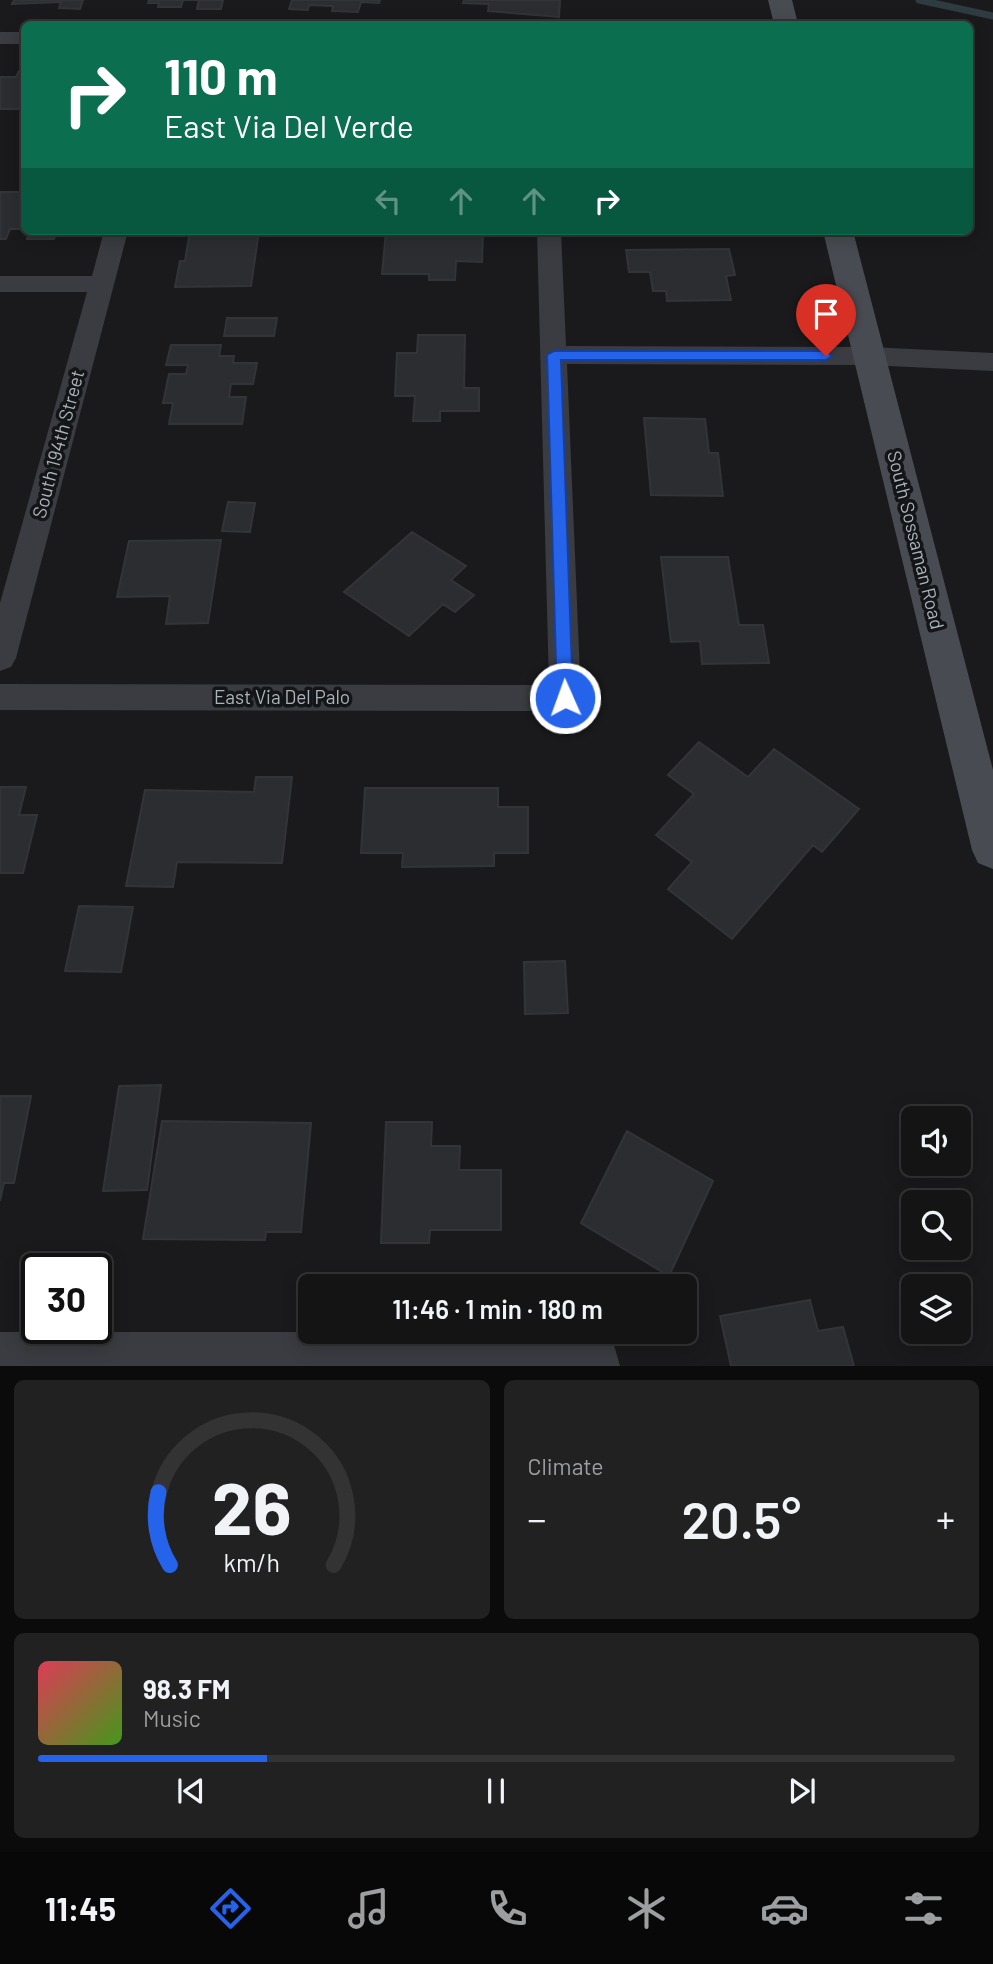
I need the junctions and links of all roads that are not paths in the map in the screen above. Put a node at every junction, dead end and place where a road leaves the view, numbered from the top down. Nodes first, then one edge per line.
1 (780, 0) edge
2 (785, 21) edge
3 (0, 38) edge
4 (21, 38) edge
5 (115, 235) edge
6 (549, 235) edge
7 (839, 235) edge
8 (0, 284) edge
9 (102, 284) junction
10 (554, 355) junction
11 (869, 356) junction
12 (993, 362) edge
13 (0, 658) edge
14 (0, 697) edge
15 (993, 850) edge
16 (0, 1353) edge
17 (598, 1359) edge

1 - 2 main road
3 - 4 street
5 - 9 street, South 194th Street
6 - 10 street
7 - 11 main road, South Sossaman Road
8 - 9 street
9 - 13 street, South 194th Street
10 - 11 street
10 - 14 street, East Via Del Palo
11 - 12 street
11 - 15 main road, South Sossaman Road
16 - 17 street

